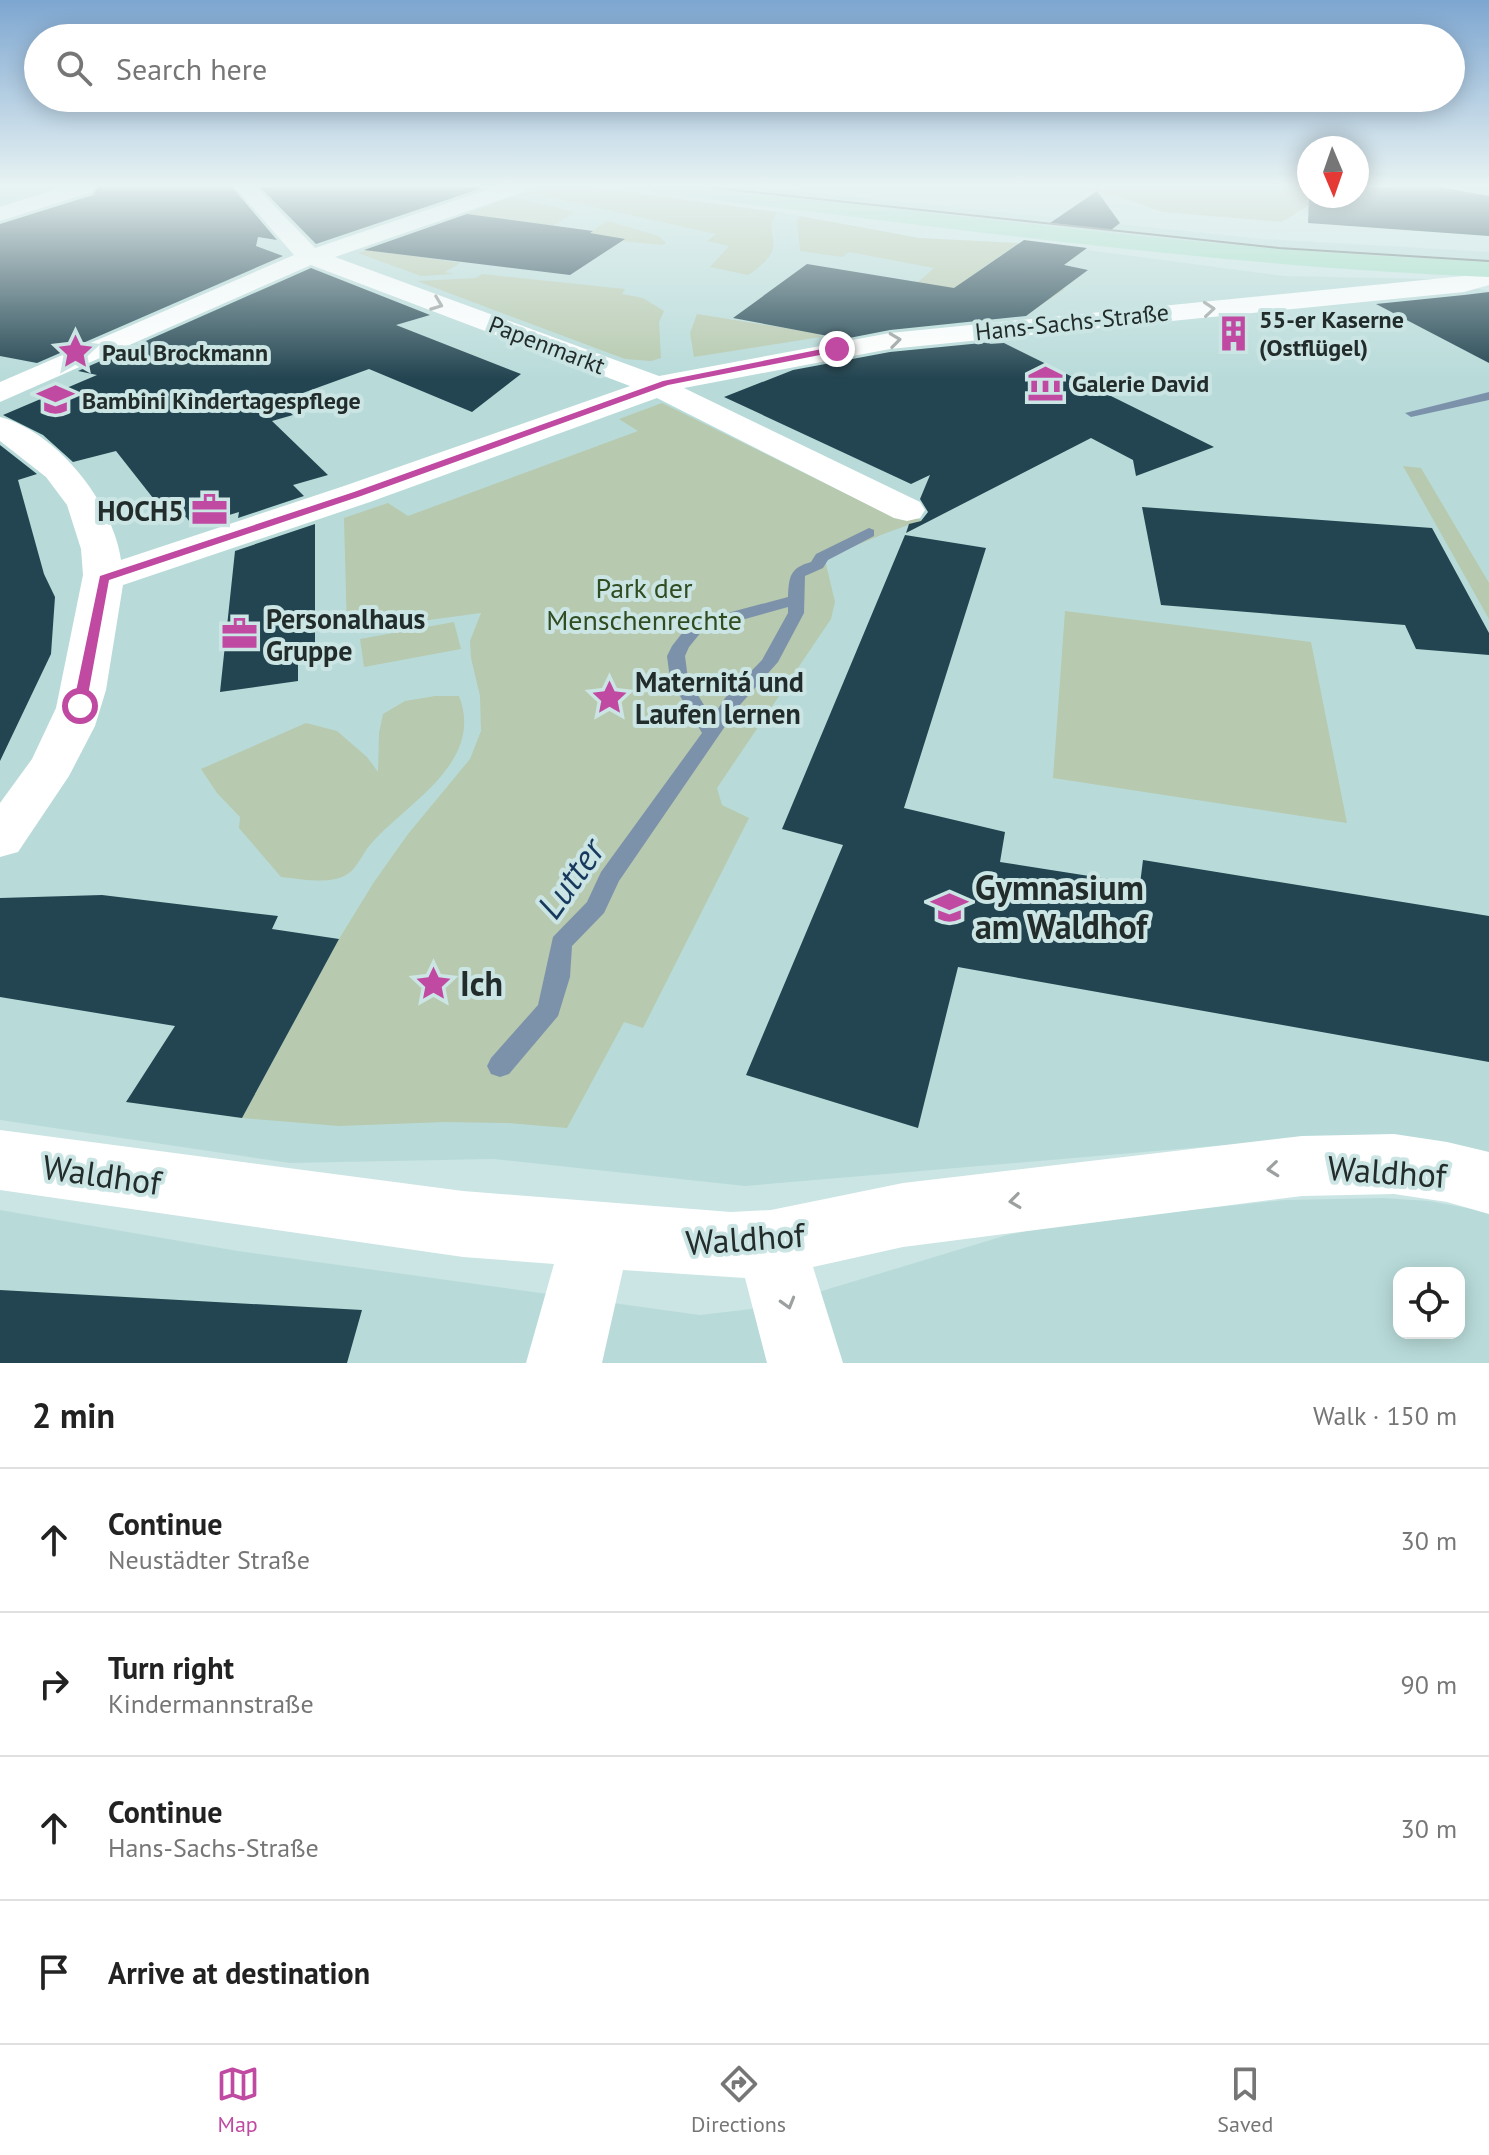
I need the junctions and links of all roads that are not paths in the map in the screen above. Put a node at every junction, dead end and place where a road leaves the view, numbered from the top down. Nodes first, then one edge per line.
1 (303, 251) edge
2 (330, 251) edge
3 (1220, 251) edge
4 (311, 257) junction
5 (1483, 281) edge
6 (657, 386) junction
7 (0, 393) edge
8 (0, 427) edge
9 (907, 510) dead end
10 (104, 578) junction
11 (0, 839) edge
12 (0, 1160) edge
13 (1489, 1183) edge
14 (596, 1237) junction
15 (771, 1243) junction
16 (564, 1363) edge
17 (805, 1363) edge

1 - 4 street
2 - 4 street
3 - 5 main road
4 -> 6 street, Papenmarkt
4 - 7 street
6 -> 5 street, Hans-Sachs-Straße
6 - 9 street, Papenmarkt
6 - 10 street, Hans-Sachs-Straße
8 - 10 street
10 - 11 street
12 - 14 street, Waldhof
13 -> 15 street, Waldhof
14 - 15 street, Waldhof
14 - 16 street
15 -> 17 street

